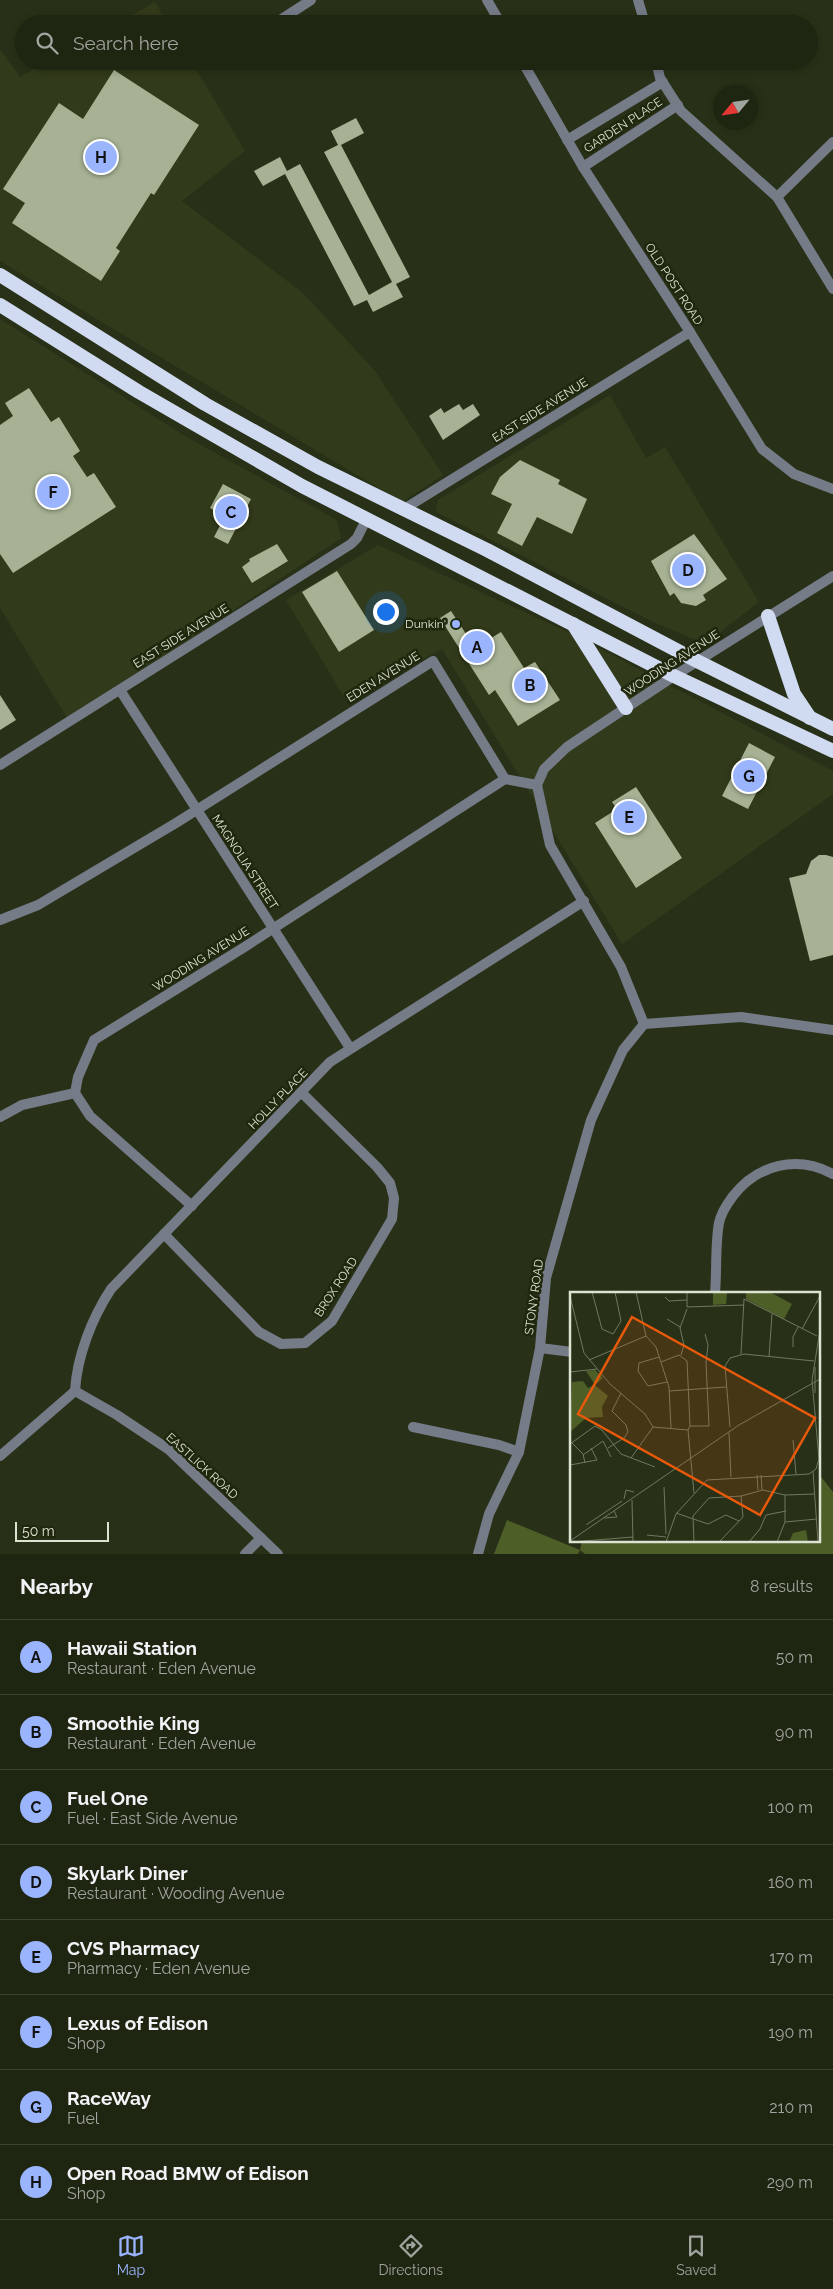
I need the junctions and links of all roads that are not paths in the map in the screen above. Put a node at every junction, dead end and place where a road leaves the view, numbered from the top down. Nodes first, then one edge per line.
1 (311, 0) edge
2 (487, 0) edge
3 (638, 0) edge
4 (288, 15) edge
5 (496, 15) edge
6 (642, 15) edge
7 (527, 70) edge
8 (659, 70) edge
9 (663, 82) junction
10 (678, 105) junction
11 (567, 140) junction
12 (833, 142) edge
13 (583, 167) junction
14 (777, 197) junction
15 (0, 275) edge
16 (833, 289) edge
17 (0, 305) edge
18 (690, 332) junction
19 (833, 489) edge
20 (404, 509) junction
21 (366, 520) junction
22 (833, 576) edge
23 (768, 616) junction
24 (573, 624) junction
25 (697, 661) junction
26 (674, 676) junction
27 (120, 690) junction
28 (626, 708) junction
29 (811, 718) junction
30 (833, 729) edge
31 (833, 751) edge
32 (0, 765) edge
33 (505, 779) junction
34 (537, 785) junction
35 (197, 810) junction
36 (584, 901) junction
37 (0, 920) edge
38 (273, 928) junction
39 (644, 1024) junction
40 (833, 1030) edge
41 (350, 1048) junction
42 (75, 1093) junction
43 (302, 1093) junction
44 (0, 1117) edge
45 (833, 1174) edge
46 (192, 1206) junction
47 (164, 1234) junction
48 (715, 1292) edge
49 (540, 1348) junction
50 (570, 1352) edge
51 (75, 1391) junction
52 (413, 1427) dead end
53 (519, 1452) junction
54 (0, 1456) edge
55 (261, 1538) junction
56 (245, 1554) edge
57 (278, 1554) edge
58 (478, 1554) edge

1 - 4 street
2 - 5 street
3 - 6 street
7 - 11 street, OLD POST ROAD
8 - 9 street
9 - 10 street
9 - 11 street, GARDEN PLACE
10 - 13 street, GARDEN PLACE
10 - 14 street
11 - 13 street, OLD POST ROAD
12 - 14 street
13 - 18 street, OLD POST ROAD
14 - 16 street
15 - 20 highway
17 - 21 highway
18 - 19 street, OLD POST ROAD
18 - 20 street, EAST SIDE AVENUE
20 - 25 highway
21 - 24 highway
21 - 27 street, EAST SIDE AVENUE
22 - 23 street, WOODING AVENUE
23 - 25 street, WOODING AVENUE
23 - 29 highway
24 - 26 highway
24 - 28 highway
25 - 26 street, WOODING AVENUE
25 - 29 highway
26 - 28 street, WOODING AVENUE
26 - 31 highway
27 - 32 street, EAST SIDE AVENUE
27 - 35 street, MAGNOLIA STREET
28 - 34 street, WOODING AVENUE
29 - 30 highway
33 - 34 street
33 - 35 street, EDEN AVENUE
33 - 38 street, WOODING AVENUE
34 - 36 street
35 - 37 street, EDEN AVENUE
35 - 38 street, MAGNOLIA STREET
36 - 39 street
36 - 41 street, HOLLY PLACE
38 - 41 street, MAGNOLIA STREET
38 - 42 street, WOODING AVENUE
39 - 40 street
39 - 49 street, STONY ROAD
41 - 43 street, HOLLY PLACE
42 - 44 street
42 - 46 street
43 - 46 street, HOLLY PLACE
43 - 47 street, BROX ROAD
45 - 48 street
46 - 47 street, HOLLY PLACE
47 - 51 street, HOLLY PLACE
49 - 50 street
49 - 53 street, STONY ROAD
51 - 54 street
51 - 55 street, EASTLICK ROAD
52 - 53 street
53 - 58 street, STONY ROAD
55 - 56 street
55 - 57 street, EASTLICK ROAD

